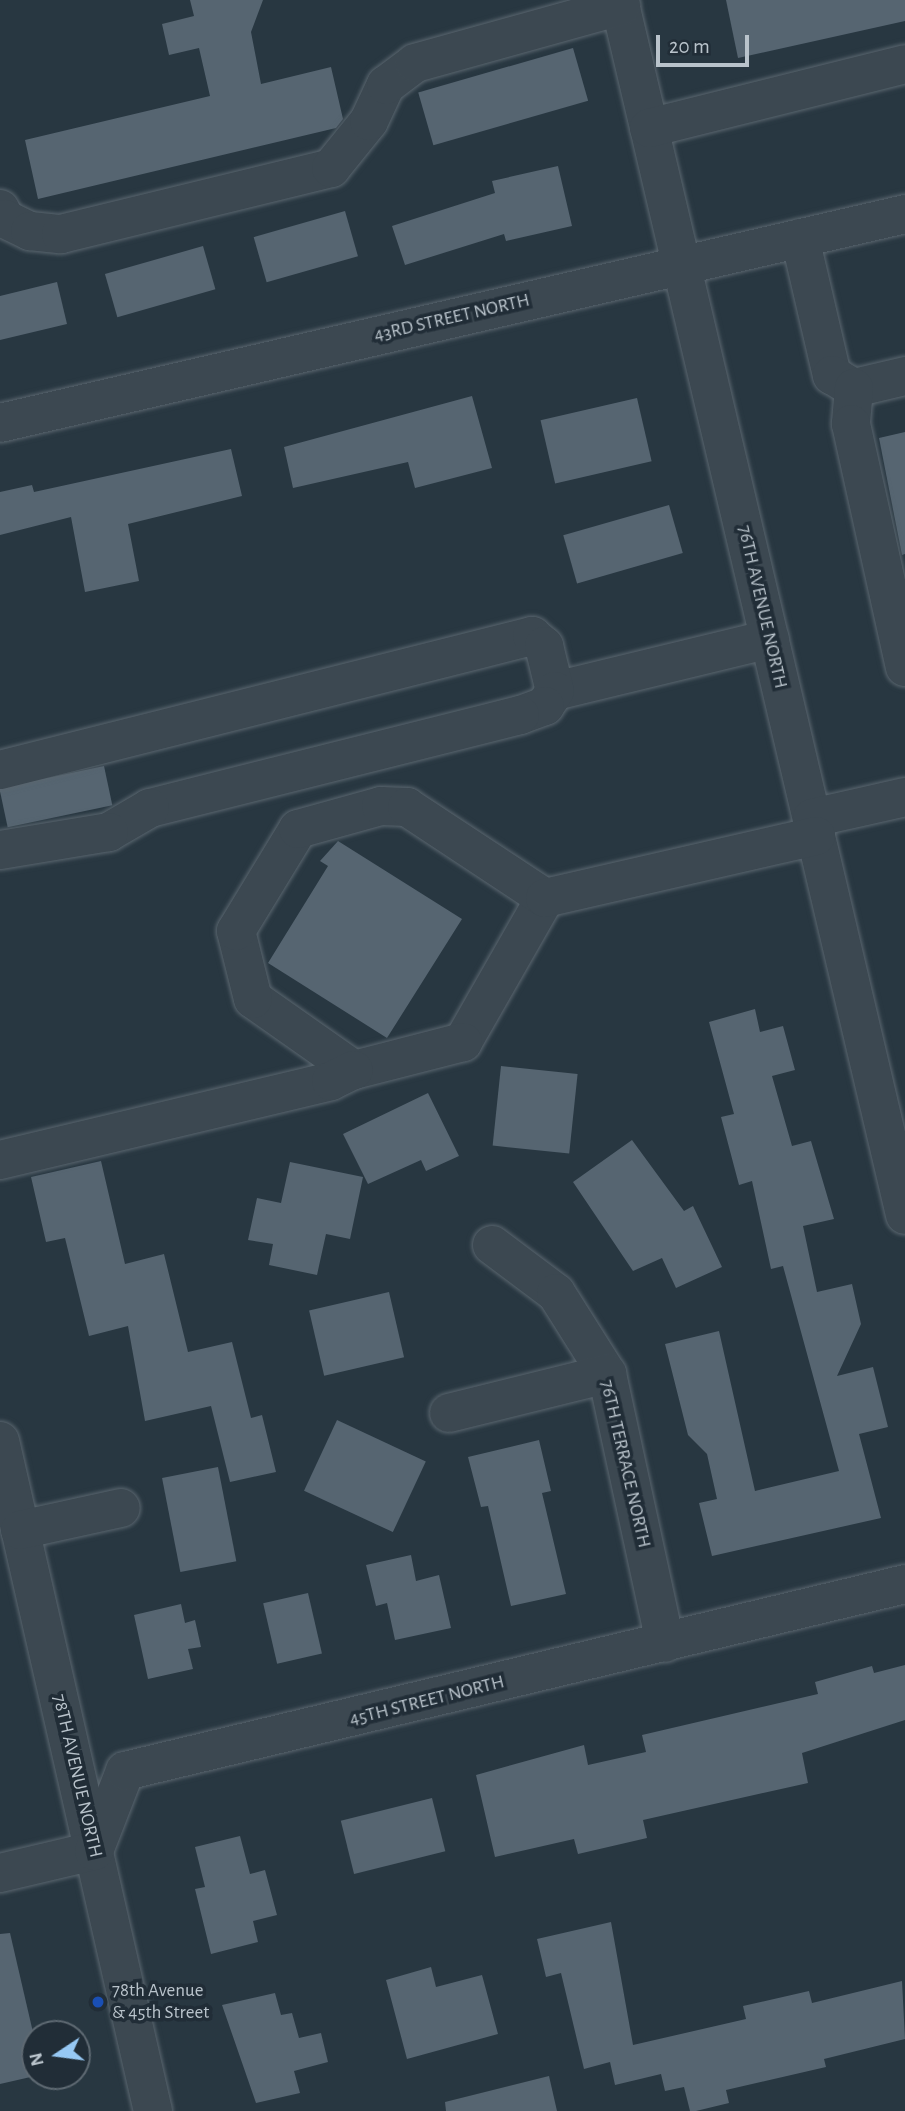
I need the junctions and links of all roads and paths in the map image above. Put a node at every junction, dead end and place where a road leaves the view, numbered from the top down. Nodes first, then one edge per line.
1 (620, 3) edge
2 (905, 64) edge
3 (649, 128) junction
4 (0, 209) edge
5 (905, 214) edge
6 (800, 238) junction
7 (681, 264) junction
8 (905, 376) edge
9 (855, 388) junction
10 (0, 424) edge
11 (769, 639) junction
12 (905, 667) edge
13 (555, 691) junction
14 (0, 770) edge
15 (905, 797) edge
16 (814, 827) junction
17 (0, 850) edge
18 (545, 898) junction
19 (354, 1070) junction
20 (0, 1160) edge
21 (905, 1214) edge
22 (492, 1245) dead end
23 (607, 1374) junction
24 (449, 1413) dead end
25 (0, 1441) edge
26 (121, 1508) dead end
27 (20, 1530) junction
28 (905, 1584) edge
29 (665, 1643) junction
30 (94, 1851) junction
31 (0, 1873) edge
32 (153, 2111) edge

1 - 3 street, 76TH AVENUE NORTH
1 - 4 street
2 - 3 street
3 - 7 street, 76TH AVENUE NORTH
5 - 6 street, 43RD STREET NORTH
6 - 7 street, 43RD STREET NORTH
6 - 9 street
7 - 10 street, 43RD STREET NORTH
7 - 11 street, 76TH AVENUE NORTH
8 - 9 street
9 - 12 street
11 - 13 street
11 - 16 street, 76TH AVENUE NORTH
13 - 14 street
13 - 17 street
15 - 16 street
16 - 18 street
16 - 21 street, 76TH AVENUE NORTH
18 - 19 street
18 - 19 street
19 - 20 street
22 - 23 street, 76TH TERRACE NORTH
23 - 24 street
23 - 29 street, 76TH TERRACE NORTH
25 - 27 street, 78TH AVENUE NORTH
26 - 27 street
27 - 30 street, 78TH AVENUE NORTH
28 - 29 street, 45TH STREET NORTH
29 - 30 street, 45TH STREET NORTH
30 - 31 street
30 - 32 street, 78TH AVENUE NORTH

